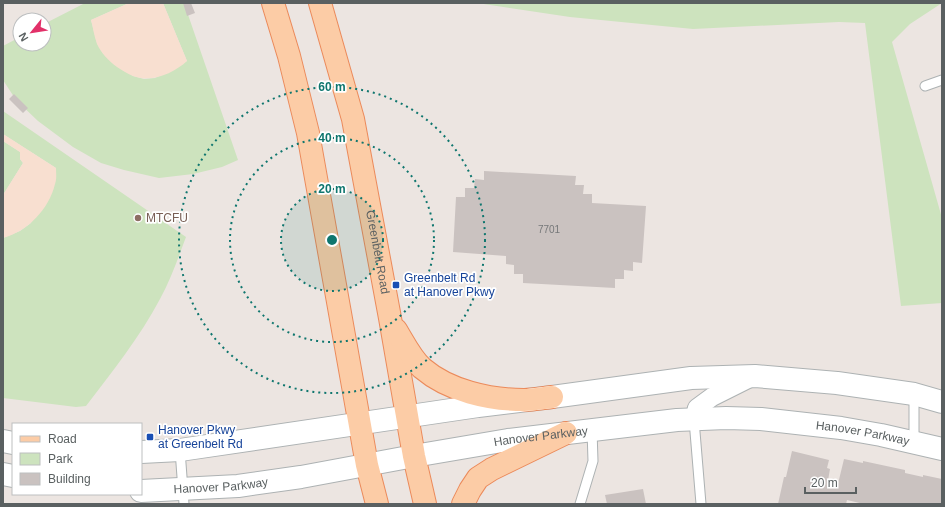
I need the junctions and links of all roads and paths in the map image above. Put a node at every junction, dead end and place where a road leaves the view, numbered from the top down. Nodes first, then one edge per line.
1 (273, 3) edge
2 (320, 3) edge
3 (942, 80) edge
4 (924, 86) dead end
5 (390, 318) junction
6 (755, 376) junction
7 (914, 394) junction
8 (552, 397) junction
9 (942, 402) edge
10 (407, 417) junction
11 (694, 420) junction
12 (360, 424) junction
13 (592, 430) junction
14 (566, 433) junction
15 (914, 442) junction
16 (942, 449) edge
17 (180, 450) junction
18 (142, 452) edge
19 (414, 456) junction
20 (367, 465) junction
21 (142, 491) edge
22 (183, 496) edge
23 (377, 504) edge
24 (425, 504) edge
25 (463, 504) edge
26 (580, 504) edge
27 (701, 504) edge

1 - 12 main road
2 - 5 main road, Greenbelt Road
3 - 4 lane
5 - 8 main road
5 - 10 main road, Greenbelt Road
6 - 7 street
6 - 8 street
6 - 11 street
7 - 9 street
7 - 15 lane
8 - 10 street
10 - 12 street
10 - 19 main road, Greenbelt Road
11 - 13 street, Hanover Parkway
11 - 15 street, Hanover Parkway
11 - 27 lane
12 - 17 street
12 - 20 main road
13 - 14 street, Hanover Parkway
13 - 26 lane
14 - 19 street, Hanover Parkway
14 - 25 main road
15 - 16 street, Hanover Parkway
17 - 18 street
17 - 22 lane
19 - 20 street, Hanover Parkway
19 - 24 main road, Greenbelt Road
20 - 22 street, Hanover Parkway
20 - 23 main road
21 - 22 street, Hanover Parkway

